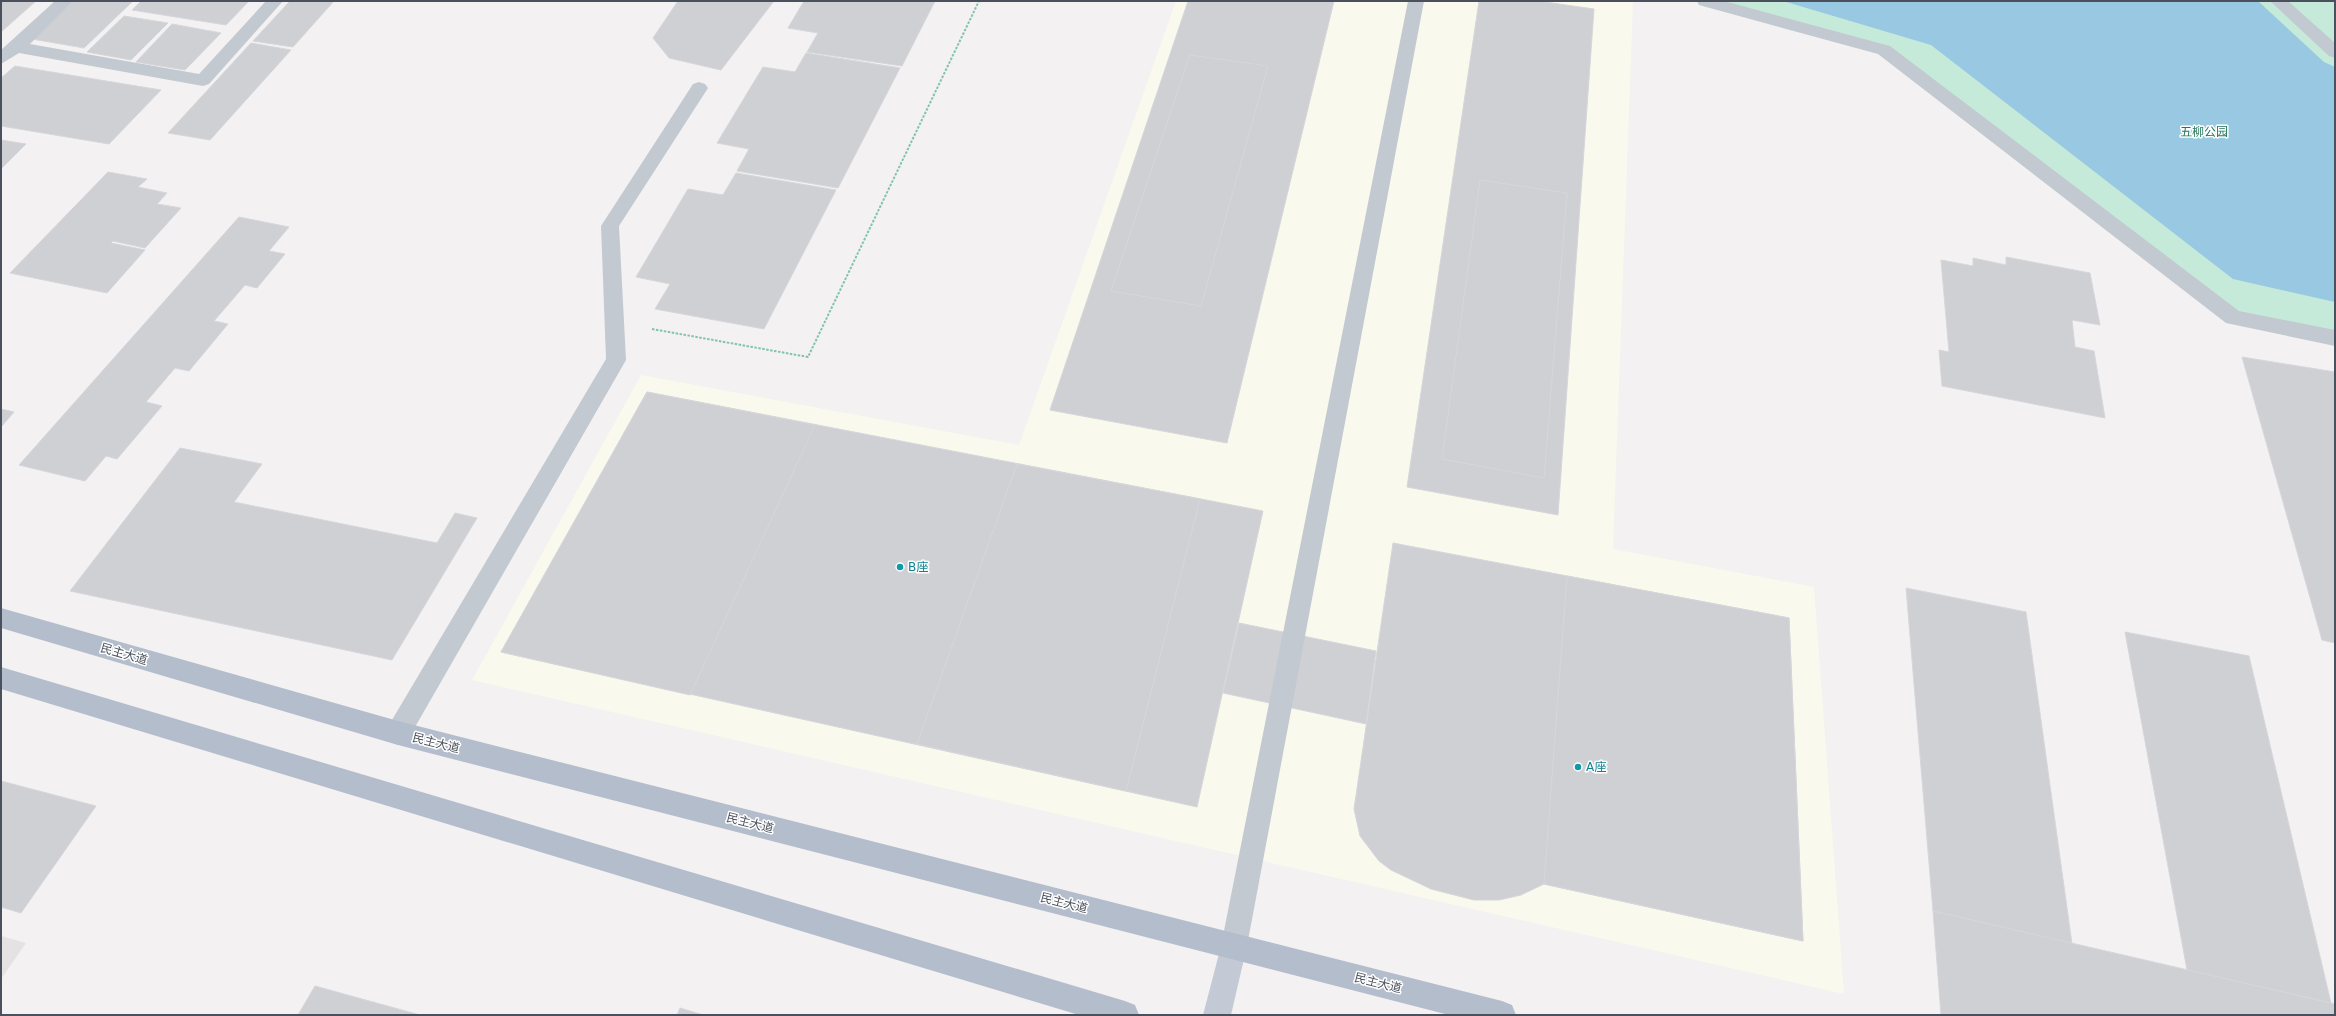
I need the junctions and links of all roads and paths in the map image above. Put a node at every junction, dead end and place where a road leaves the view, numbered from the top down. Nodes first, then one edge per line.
1 (65, 1) edge
2 (275, 1) edge
3 (979, 1) edge
4 (1416, 1) edge
5 (1704, 1) edge
6 (2278, 1) edge
7 (16, 47) junction
8 (2335, 52) edge
9 (1, 58) edge
10 (699, 88) dead end
11 (614, 323) junction
12 (2335, 338) edge
13 (1, 618) edge
14 (1, 678) edge
15 (398, 733) junction
16 (1234, 946) junction
17 (1125, 1015) edge
18 (1217, 1015) edge
19 (1502, 1015) edge

1 - 7 street
2 - 7 street
3 - 11 path
4 - 16 street
5 - 12 street
6 - 8 street
7 - 9 street
10 - 11 street
11 - 15 street
13 - 15 main road, 民主大道
14 - 17 main road
15 - 16 main road, 民主大道
16 - 18 street
16 - 19 main road, 民主大道

